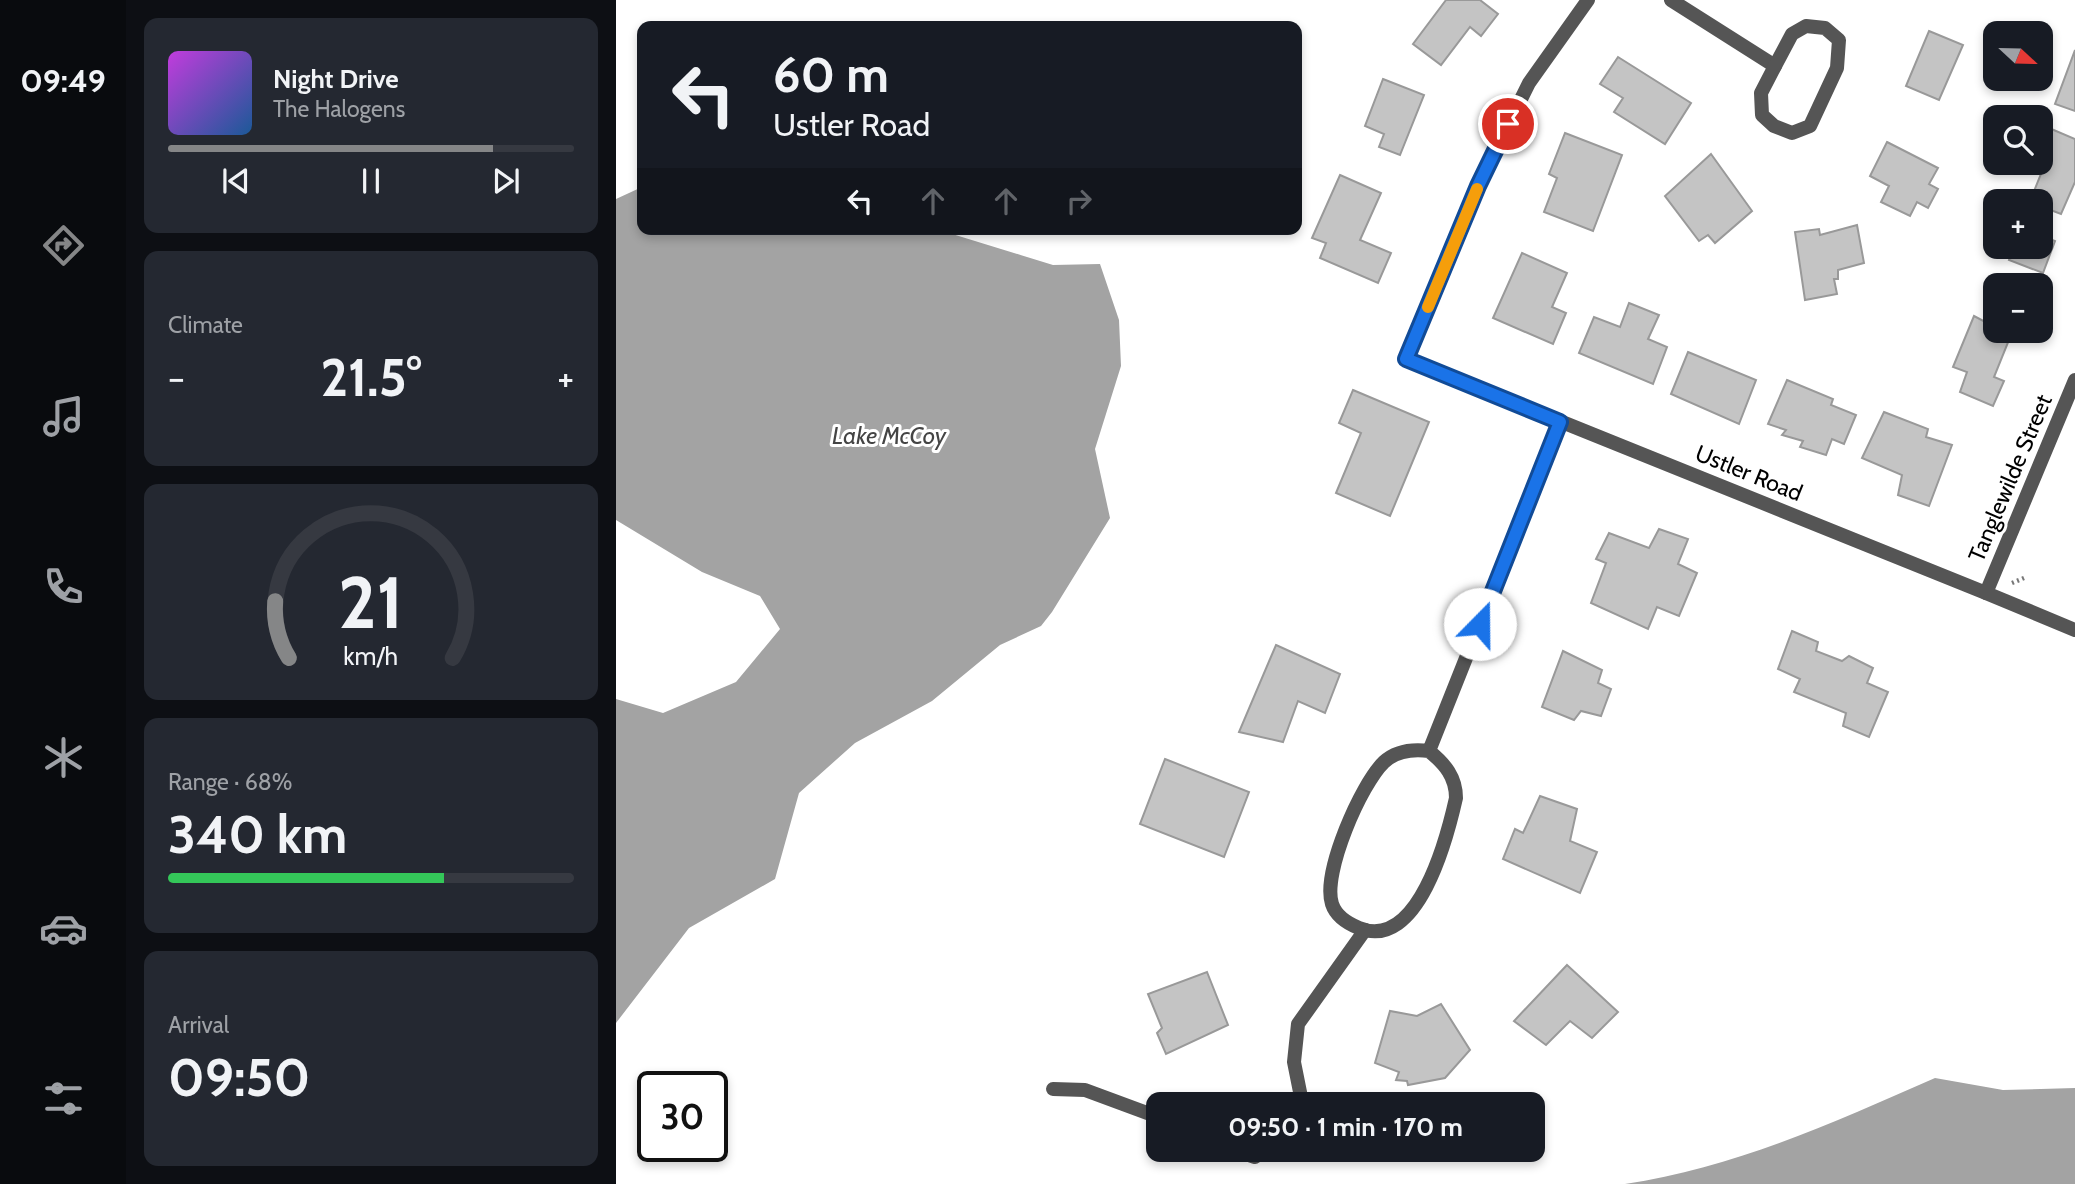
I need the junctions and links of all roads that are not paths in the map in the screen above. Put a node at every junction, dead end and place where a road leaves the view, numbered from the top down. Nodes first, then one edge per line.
1 (1588, 0) edge
2 (1671, 0) edge
3 (1775, 66) junction
4 (2075, 380) edge
5 (1560, 422) junction
6 (1986, 593) junction
7 (2075, 630) edge
8 (1429, 751) junction
9 (1364, 930) junction
10 (1053, 1089) dead end
11 (1300, 1092) edge
12 (1146, 1113) edge

1 - 5 street, Ustler Road
2 - 3 street
3 - 3 street
4 - 6 street, Tanglewilde Street
5 - 6 street, Ustler Road
5 - 8 street
6 - 7 street, Ustler Road
8 - 9 street
8 - 9 street
9 - 11 street
10 - 12 street

